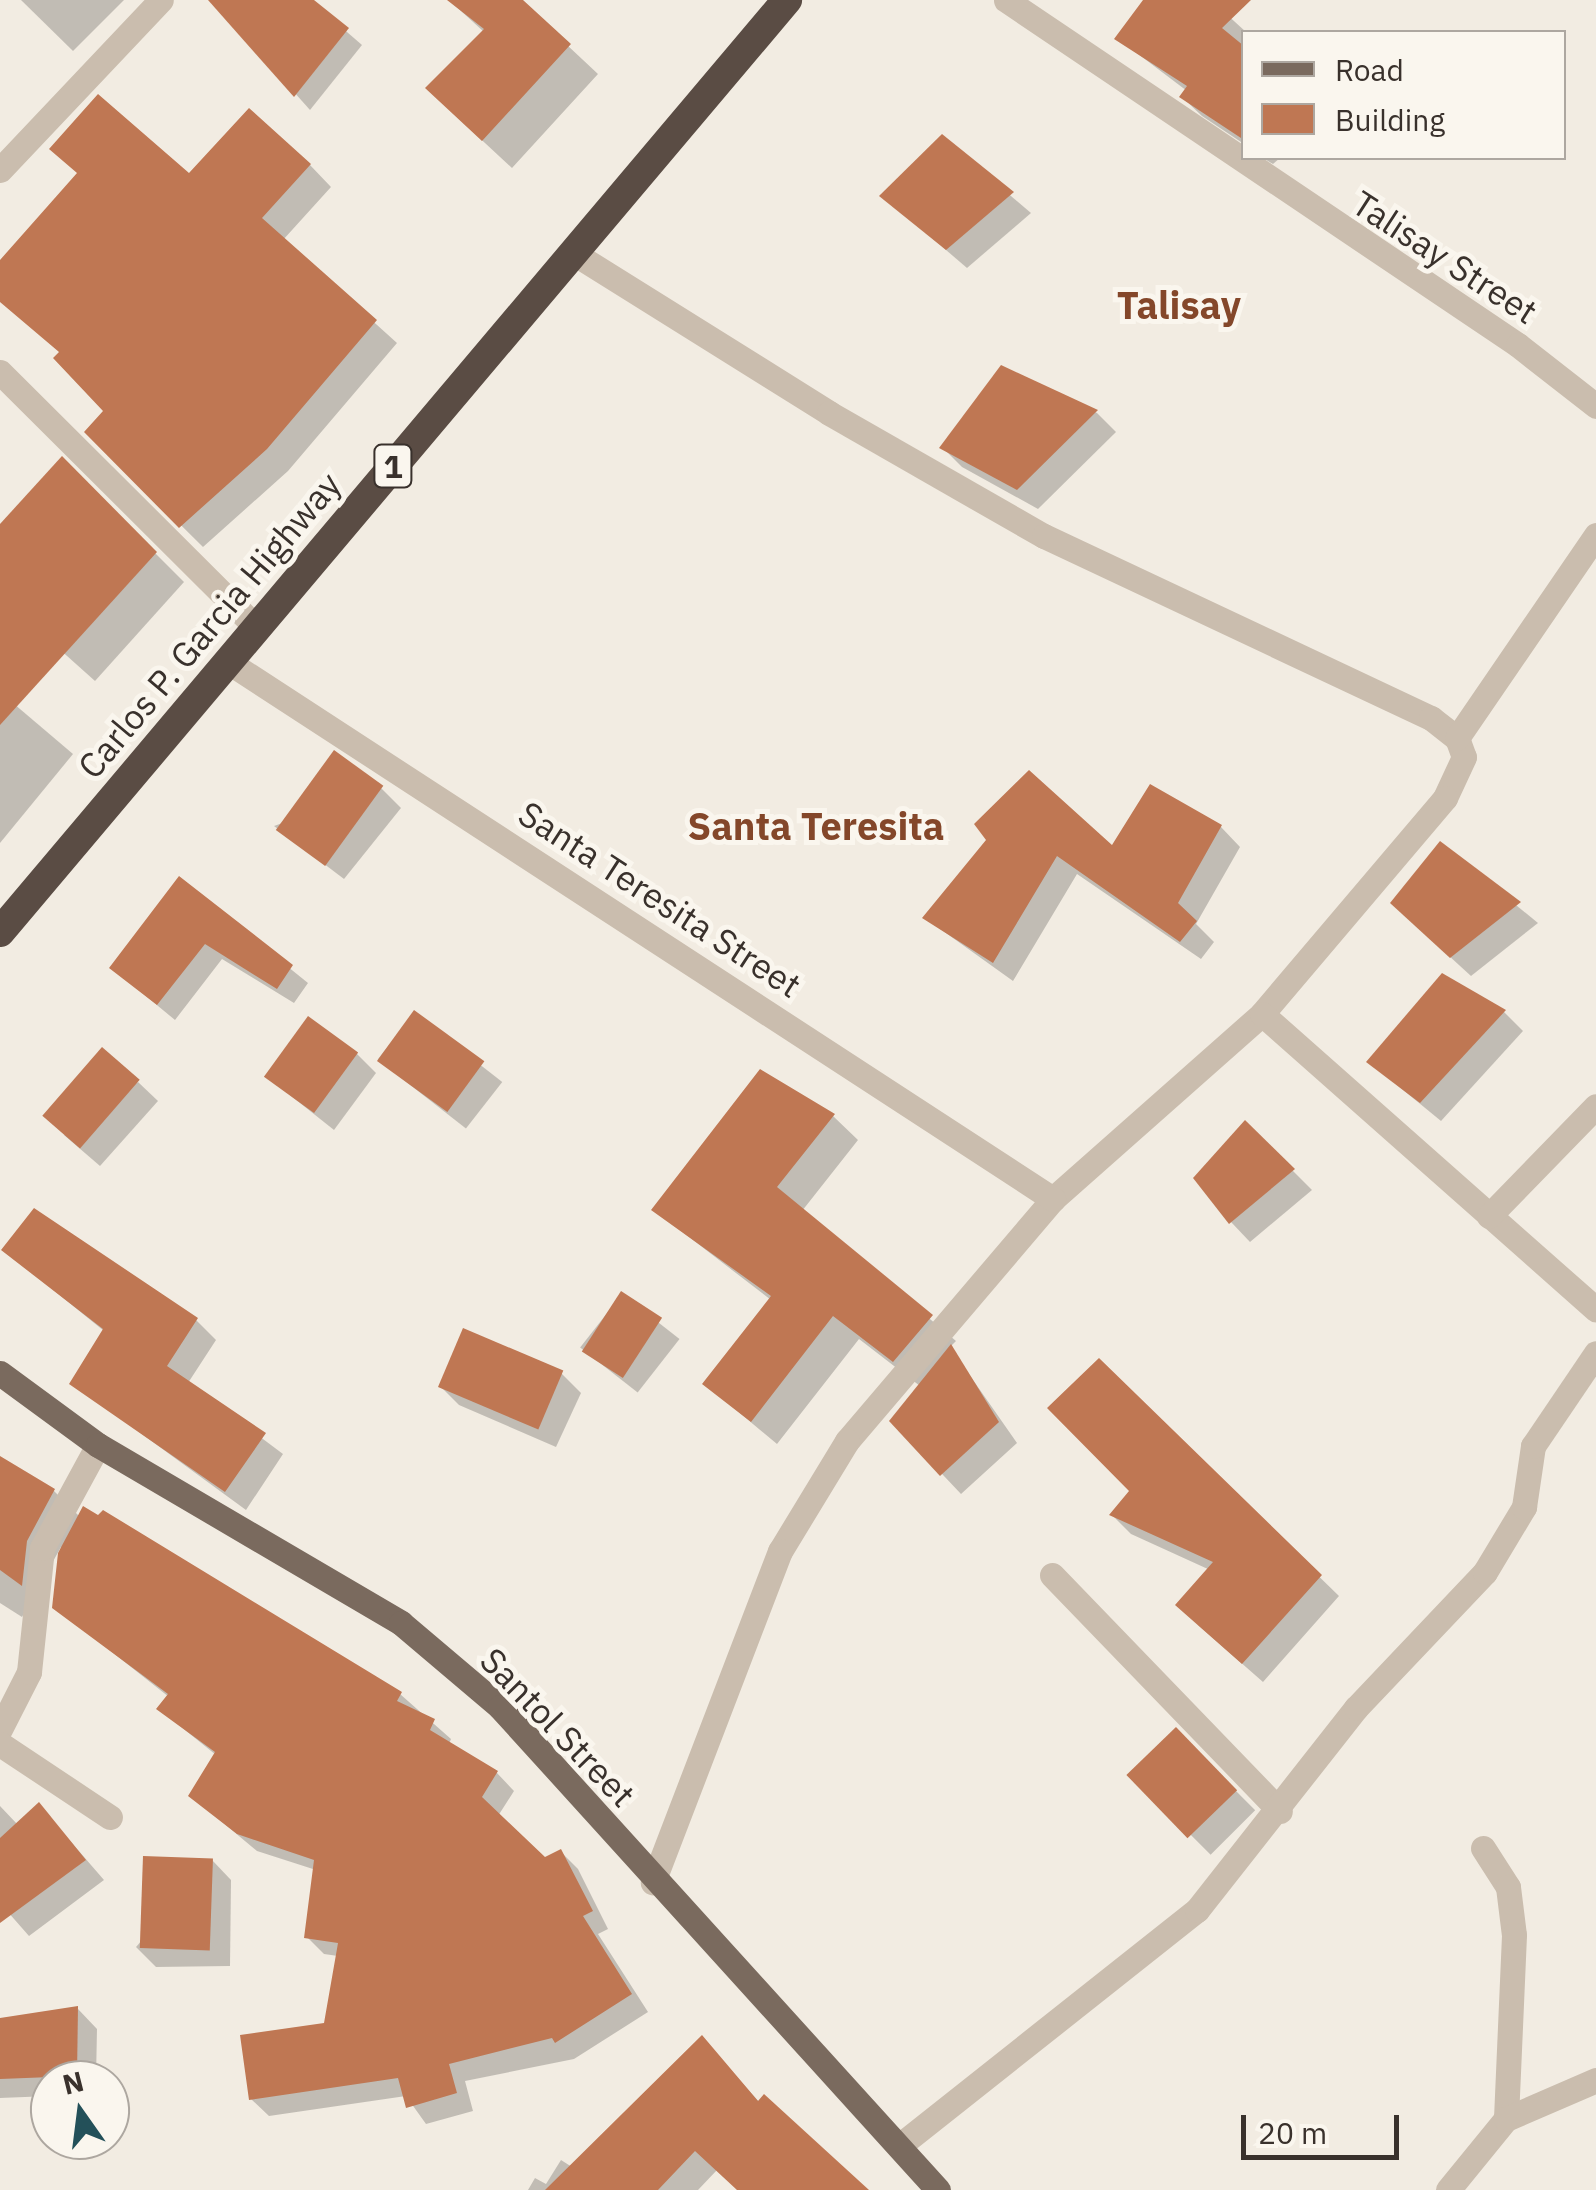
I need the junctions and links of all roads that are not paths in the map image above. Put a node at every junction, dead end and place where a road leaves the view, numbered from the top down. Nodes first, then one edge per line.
1 (161, 0) edge
2 (786, 0) edge
3 (1006, 0) edge
4 (1241, 158) edge
5 (1243, 160) edge
6 (0, 170) edge
7 (575, 254) junction
8 (0, 372) edge
9 (1596, 406) edge
10 (1596, 534) edge
11 (256, 627) junction
12 (226, 661) junction
13 (1457, 738) junction
14 (0, 932) edge
15 (1262, 1014) junction
16 (1596, 1106) edge
17 (1053, 1199) junction
18 (1489, 1216) junction
19 (1596, 1309) edge
20 (1596, 1353) edge
21 (0, 1373) edge
22 (98, 1445) junction
23 (1052, 1575) dead end
24 (0, 1729) edge
25 (0, 1744) edge
26 (1280, 1810) junction
27 (110, 1817) dead end
28 (1483, 1848) dead end
29 (653, 1882) junction
30 (1596, 2080) edge
31 (1506, 2119) junction
32 (899, 2146) junction
33 (938, 2190) edge
34 (1448, 2190) edge

1 - 6 street
2 - 7 highway, Carlos P. Garcia Highway / 1
3 - 4 street, Talisay Street
5 - 9 street, Talisay Street
7 - 11 highway, Carlos P. Garcia Highway / 1
7 - 13 street
8 - 11 street
10 - 13 street
11 - 12 highway, Carlos P. Garcia Highway / 1
12 - 14 highway, Carlos P. Garcia Highway / 1
12 - 17 street, Santa Teresita Street
13 - 15 street
15 - 17 street
15 - 18 street
16 - 18 street
17 - 29 street
18 - 19 street
20 - 26 street
21 - 22 main road, Santol Street
22 - 24 street
22 - 29 main road, Santol Street
23 - 26 street
25 - 27 street
26 - 32 street
28 - 31 street
29 - 32 main road, Santol Street
30 - 31 street
31 - 34 street
32 - 33 main road, Santol Street

